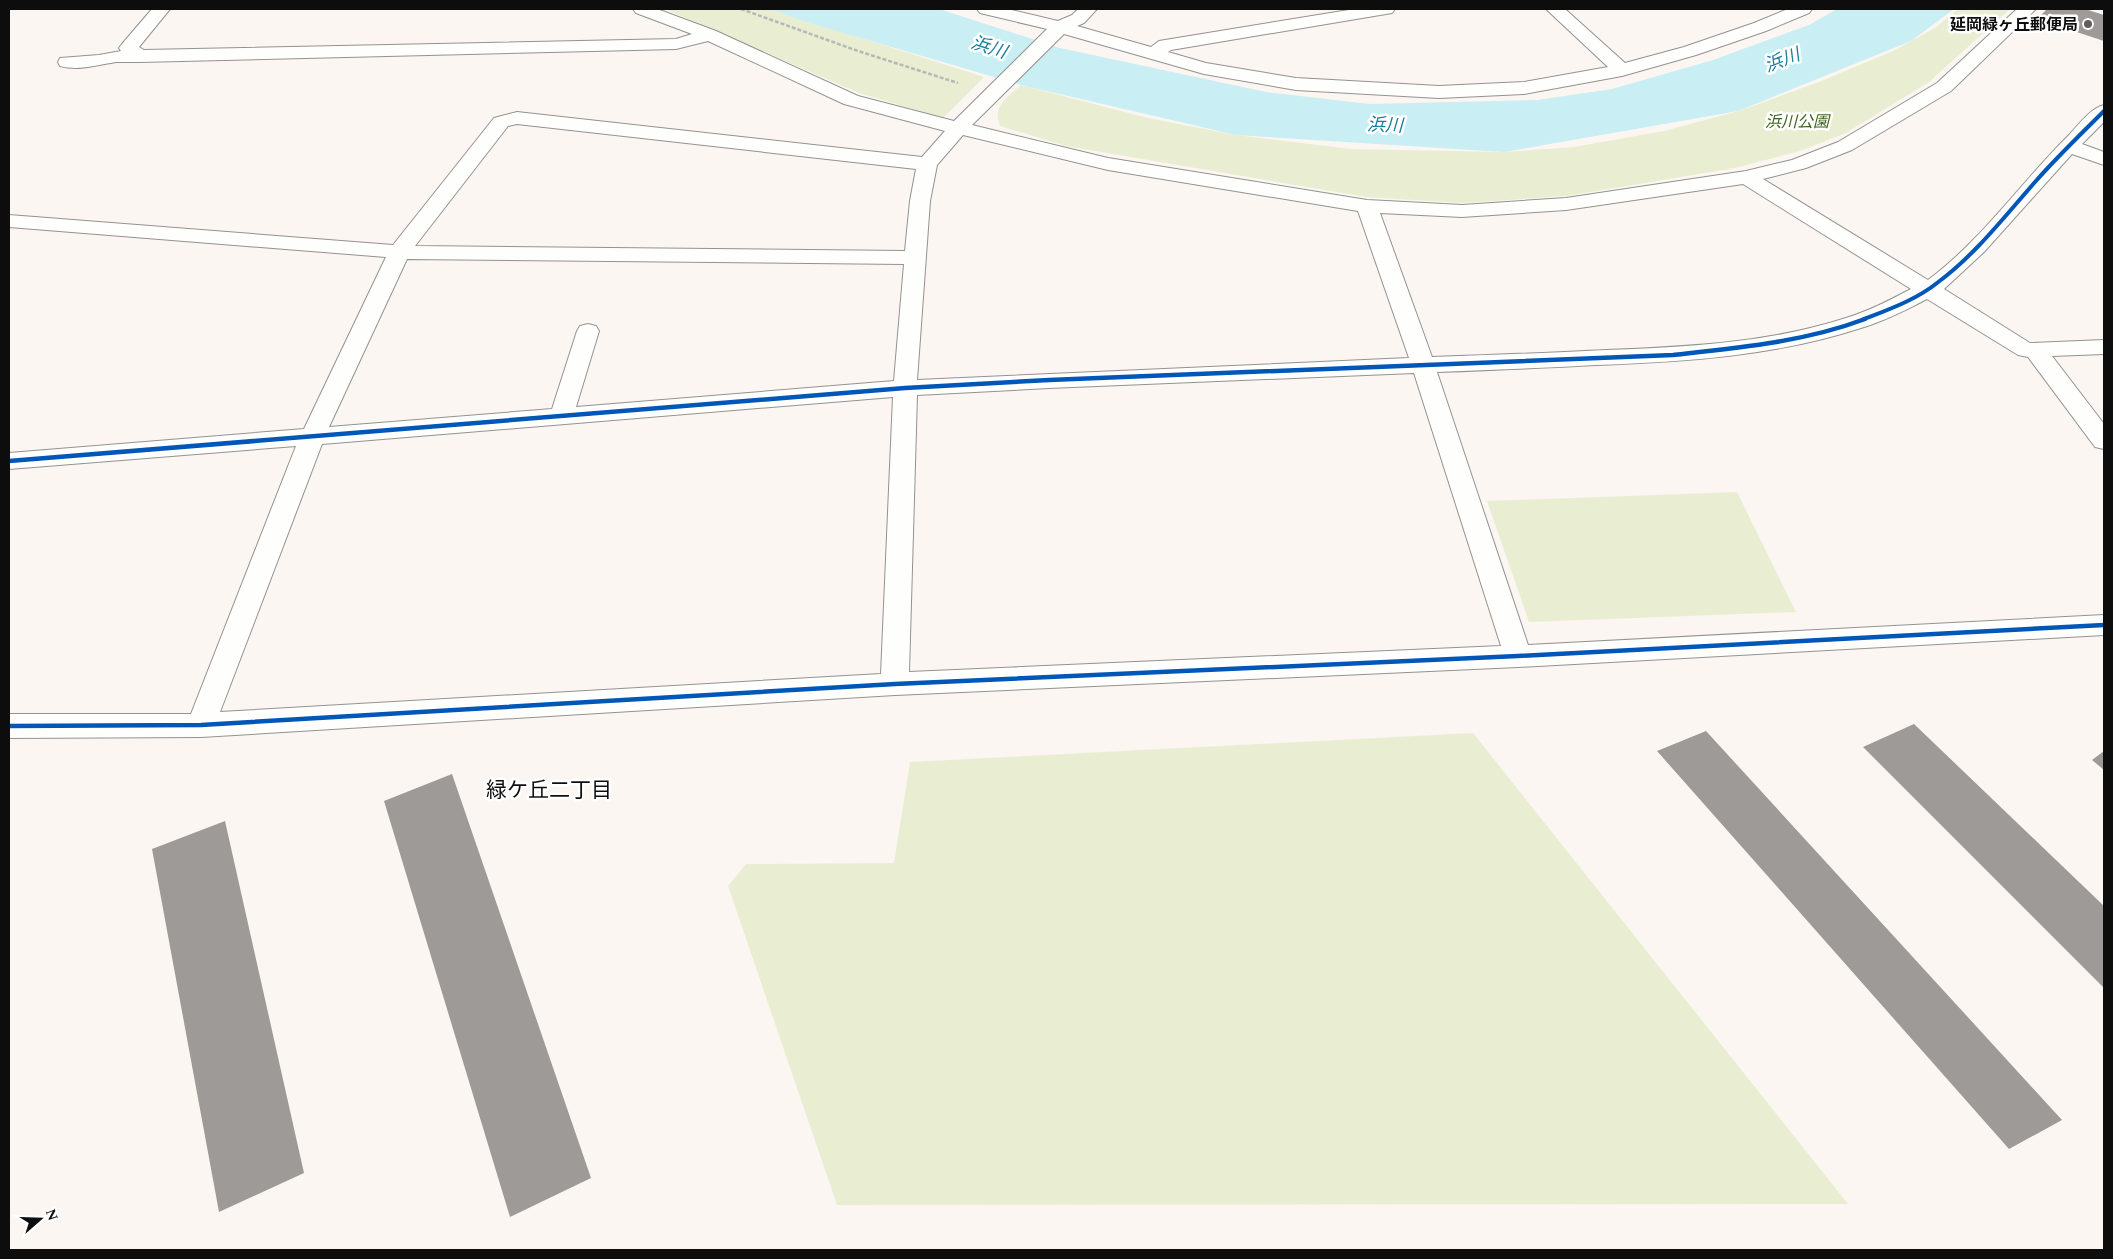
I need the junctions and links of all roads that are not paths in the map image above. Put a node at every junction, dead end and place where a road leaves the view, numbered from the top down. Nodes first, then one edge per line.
1 (161, 9) edge
2 (642, 9) edge
3 (986, 9) edge
4 (1088, 9) edge
5 (1386, 9) edge
6 (1555, 9) edge
7 (1803, 9) edge
8 (2026, 9) edge
9 (1060, 27) junction
10 (710, 35) junction
11 (1154, 54) junction
12 (140, 56) junction
13 (67, 62) dead end
14 (1622, 70) junction
15 (2104, 111) edge
16 (958, 128) junction
17 (2070, 146) junction
18 (2104, 159) edge
19 (927, 164) junction
20 (1746, 177) junction
21 (1367, 206) junction
22 (9, 221) edge
23 (399, 252) junction
24 (915, 258) junction
25 (1927, 289) junction
26 (588, 331) dead end
27 (2104, 347) edge
28 (2035, 350) junction
29 (1423, 366) junction
30 (905, 388) junction
31 (561, 416) junction
32 (312, 437) junction
33 (2104, 441) edge
34 (9, 461) edge
35 (2104, 624) edge
36 (1518, 656) junction
37 (895, 684) junction
38 (201, 725) junction
39 (9, 726) edge

1 - 12 street
2 - 10 street
3 - 9 street
4 - 9 street
5 - 11 street
6 - 14 street
7 - 14 street
8 - 20 street
9 - 11 street
9 - 16 street
10 - 12 street
10 - 16 street
11 - 14 street
12 - 13 street
15 - 17 street
16 - 19 street
16 - 21 street
17 - 18 street
17 - 25 street
19 - 23 street
19 - 24 street
20 - 21 street
20 - 25 street
21 - 29 street
22 - 23 street
23 - 24 street
23 - 32 street
24 - 30 street
25 - 28 street
25 - 29 street
26 - 31 street
27 - 28 street
28 - 33 street
29 - 30 street
29 - 36 street
30 - 31 street
30 - 37 street
31 - 32 street
32 - 34 street
32 - 38 street
35 - 36 street
36 - 37 street
37 - 38 street
38 - 39 street

